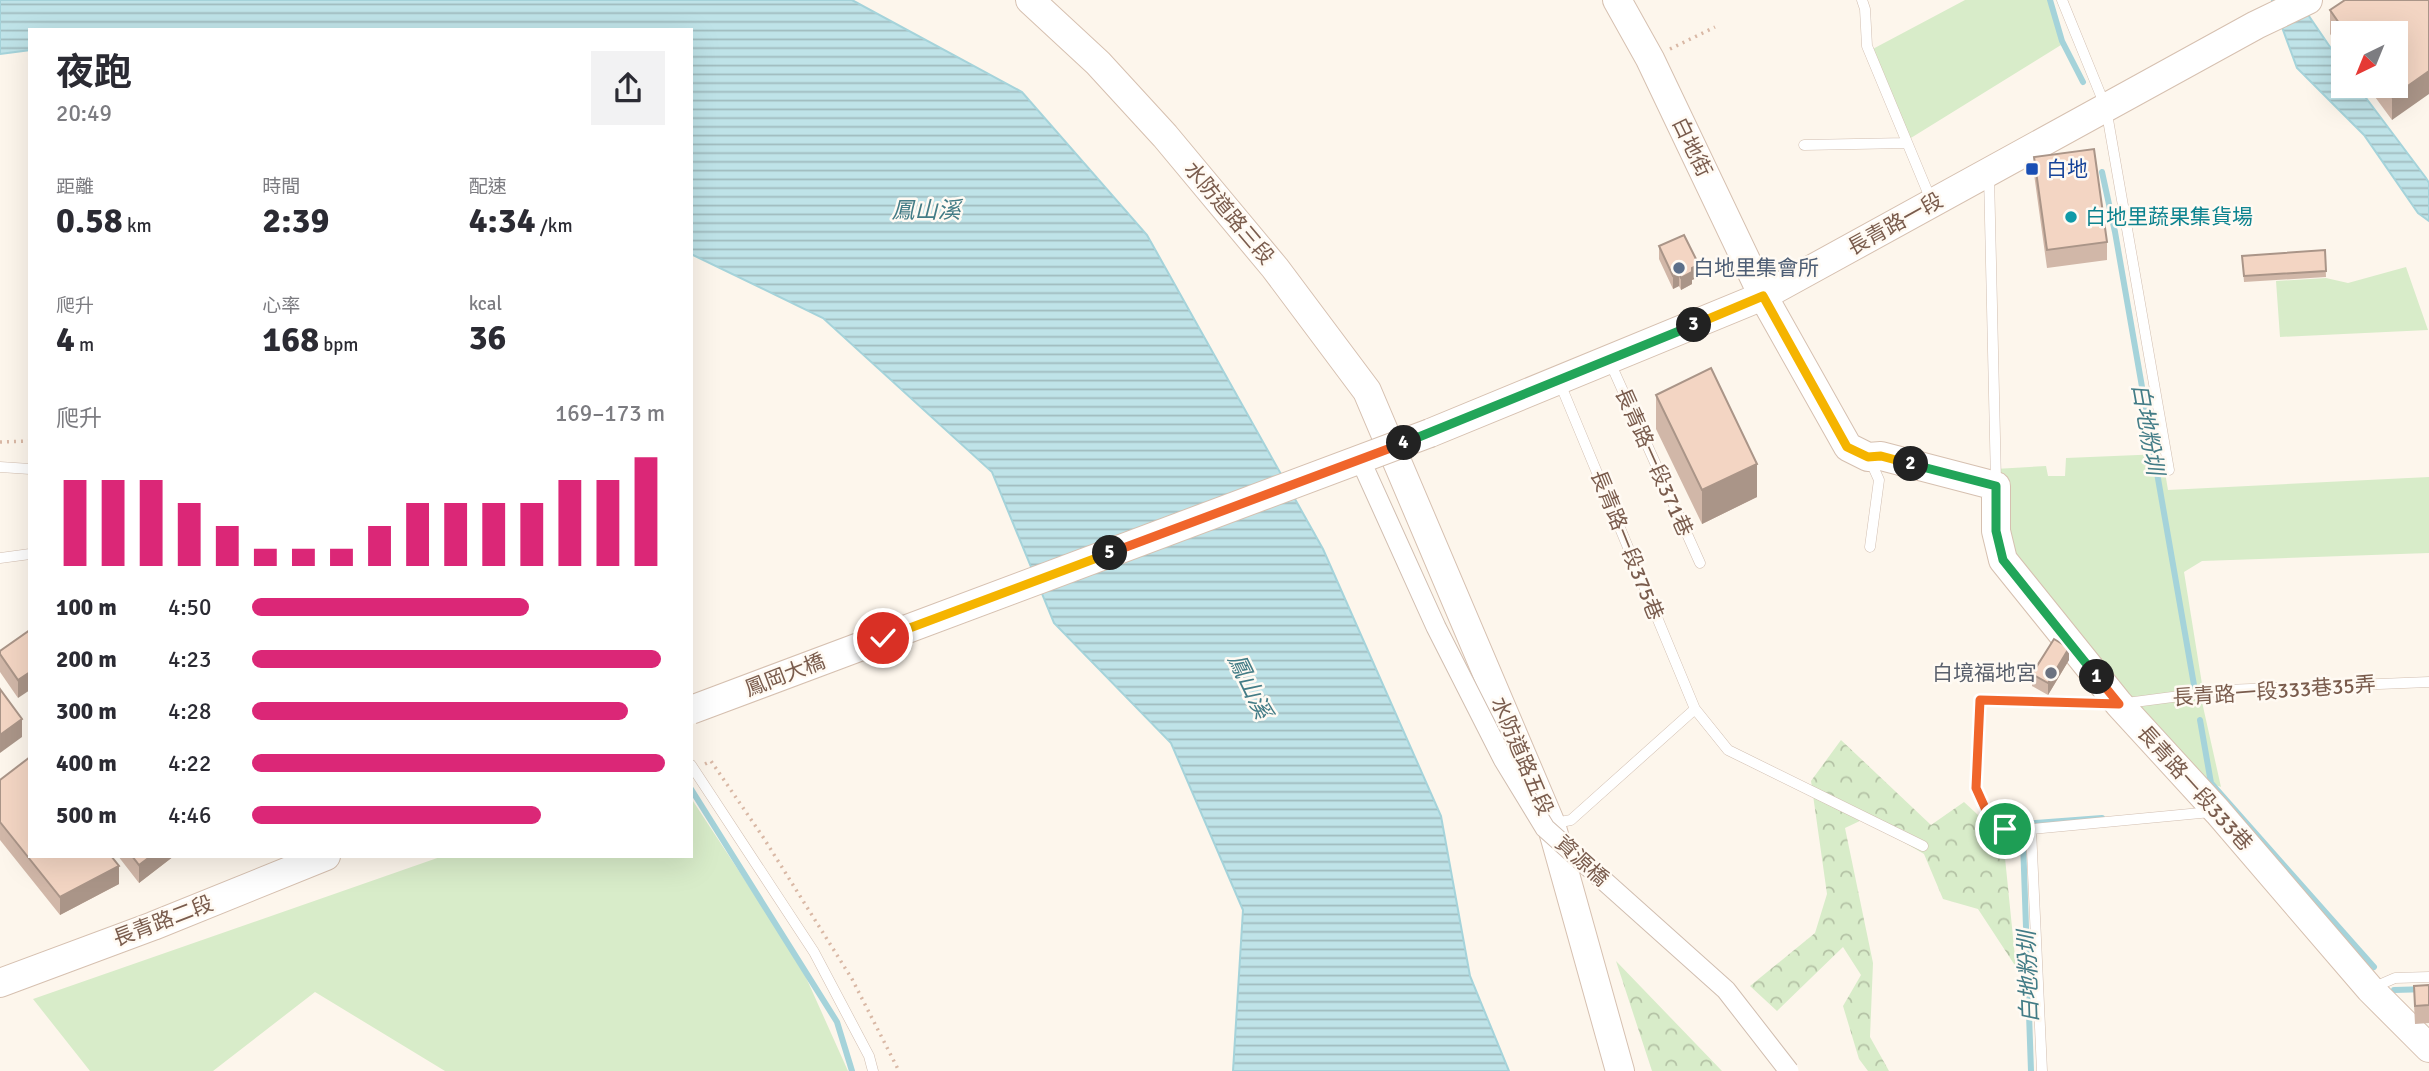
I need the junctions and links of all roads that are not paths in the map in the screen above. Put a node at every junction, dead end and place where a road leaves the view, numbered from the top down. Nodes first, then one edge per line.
1 (1030, 0) edge
2 (1617, 0) edge
3 (1862, 0) edge
4 (2062, 0) edge
5 (2308, 0) edge
6 (2106, 108) junction
7 (1906, 143) junction
8 (1804, 145) dead end
9 (1989, 172) junction
10 (1932, 203) junction
11 (1763, 296) junction
12 (1609, 360) junction
13 (1559, 381) junction
14 (1430, 433) joint
15 (1393, 452) joint
16 (1868, 457) junction
17 (1360, 459) junction
18 (0, 467) edge
19 (28, 469) edge
20 (2169, 470) dead end
21 (1996, 486) junction
22 (1870, 547) dead end
23 (28, 554) edge
24 (0, 558) edge
25 (1700, 563) dead end
26 (2429, 682) edge
27 (2119, 704) junction
28 (693, 709) edge
29 (1695, 709) junction
30 (693, 768) edge
31 (2218, 811) junction
32 (1551, 824) junction
33 (2031, 830) junction
34 (1923, 845) dead end
35 (321, 858) edge
36 (2429, 977) edge
37 (0, 983) edge
38 (2370, 989) junction
39 (2427, 1043) edge
40 (873, 1071) edge
41 (1620, 1071) edge
42 (1789, 1071) edge
43 (2042, 1071) edge

1 - 15 street, 水防道路三段
2 - 11 street, 白地街
3 - 7 lane
4 - 6 lane
5 - 6 street, 長青路一段
6 - 9 street, 長青路一段
6 - 20 lane
7 - 8 lane
7 - 10 lane
9 - 10 street, 長青路一段
9 - 21 lane, 長青路一段333巷
10 - 11 street, 長青路一段
11 - 12 street, 長青路一段
11 - 16 street, 白地街
12 - 13 street, 長青路一段
12 - 25 lane, 長青路一段371巷
13 - 14 street, 長青路一段
13 - 29 lane, 長青路一段375巷
14 - 17 street, 鳳岡大橋, bridge
15 - 32 street, 水防道路五段
16 - 21 street
16 - 22 lane
17 - 28 street, 鳳岡大橋, bridge
17 - 42 street, 資源橋, bridge
18 - 19 lane
21 - 27 street, 長青路一段333巷
23 - 24 lane
26 - 27 lane, 長青路一段333巷35弄
27 - 31 street, 長青路一段333巷
27 - 33 lane, 長青路一段333巷35弄
29 - 32 lane
29 - 34 lane, 長青路一段375巷
30 - 40 lane
31 - 33 lane
31 - 38 street, 長青路一段333巷
32 - 41 street, 水防道路五段
33 - 43 lane
35 - 37 street, 長青路二段
36 - 38 lane
38 - 39 street, 長青路一段333巷

